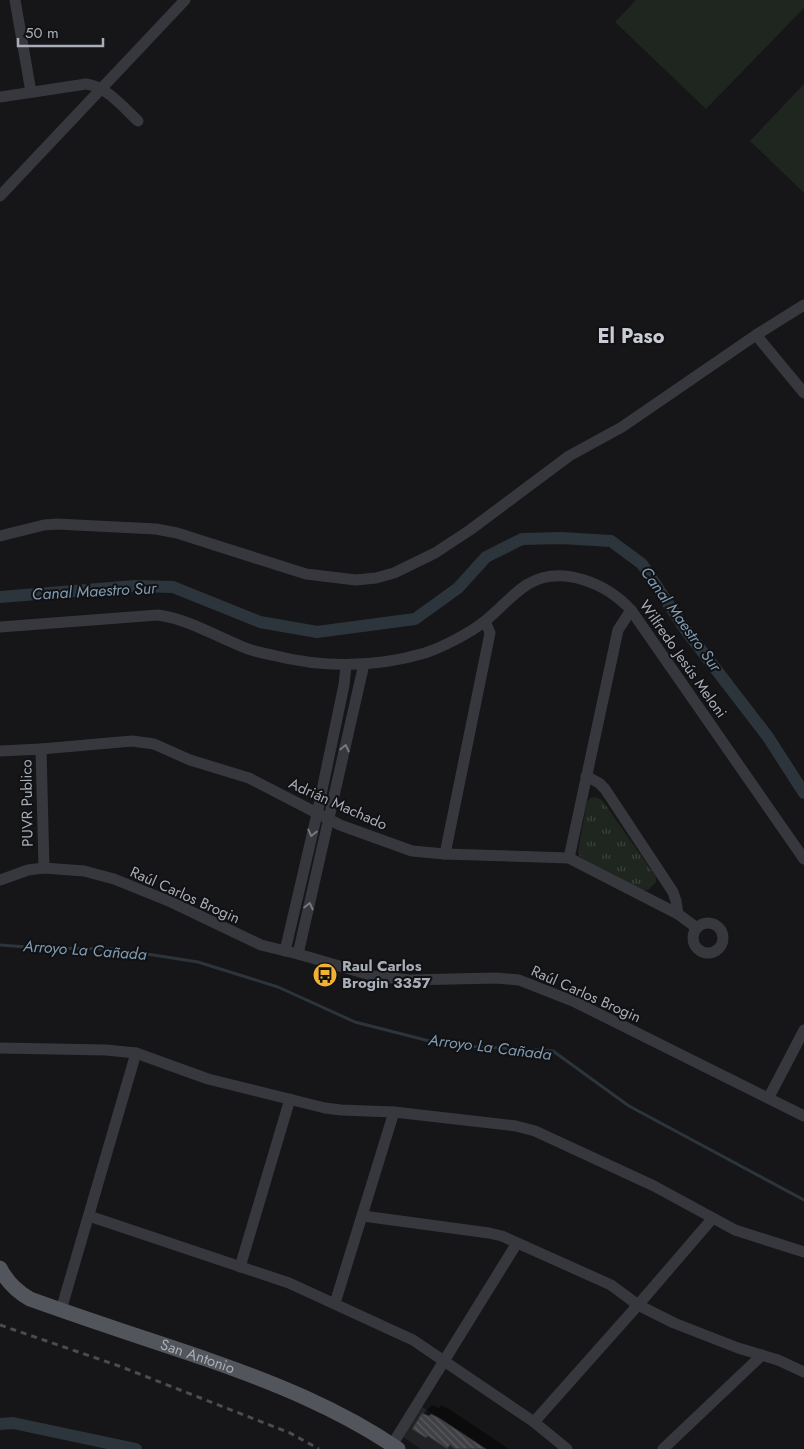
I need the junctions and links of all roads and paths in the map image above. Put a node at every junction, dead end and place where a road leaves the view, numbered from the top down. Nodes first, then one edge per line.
1 (15, 0) edge
2 (185, 0) edge
3 (102, 89) junction
4 (31, 92) junction
5 (0, 97) edge
6 (138, 121) dead end
7 (0, 196) edge
8 (804, 305) edge
9 (756, 335) junction
10 (804, 393) edge
11 (0, 536) edge
12 (631, 610) junction
13 (485, 621) junction
14 (0, 627) edge
15 (364, 664) junction
16 (346, 666) junction
17 (41, 749) junction
18 (0, 752) edge
19 (586, 776) junction
20 (317, 814) junction
21 (329, 820) junction
22 (444, 854) junction
23 (569, 858) junction
24 (804, 859) edge
25 (44, 868) junction
26 (0, 880) edge
27 (678, 914) junction
28 (696, 928) dead end
29 (285, 951) junction
30 (298, 954) junction
31 (804, 1030) edge
32 (0, 1048) edge
33 (136, 1053) junction
34 (769, 1097) junction
35 (290, 1099) junction
36 (394, 1112) junction
37 (804, 1116) edge
38 (89, 1216) junction
39 (363, 1216) junction
40 (712, 1218) junction
41 (517, 1243) junction
42 (804, 1252) edge
43 (240, 1267) junction
44 (0, 1268) edge
45 (335, 1303) junction
46 (638, 1305) junction
47 (61, 1310) junction
48 (762, 1356) junction
49 (444, 1362) junction
50 (804, 1372) edge
51 (534, 1422) junction
52 (395, 1447) edge
53 (567, 1449) edge
54 (663, 1449) edge

1 - 4 street
2 - 3 street
3 - 4 street
3 - 6 street
3 - 7 street
4 - 5 street
8 - 9 street
9 - 10 street
9 - 11 street
12 - 13 street, Wilfredo Jesús Meloni
12 - 19 street
12 - 24 street, Wilfredo Jesús Meloni
13 - 15 street, Wilfredo Jesús Meloni
13 - 22 street
14 - 16 street, Wilfredo Jesús Meloni
15 - 16 street, Wilfredo Jesús Meloni
21 -> 15 street
16 - 20 street
17 - 18 street, PUVR Publico
17 - 20 street, Adrián Machado
17 - 25 street, PUVR Publico
19 - 23 street
19 - 27 street
20 - 21 street, Adrián Machado
20 -> 29 street
21 - 22 street, Adrián Machado
30 -> 21 street
22 - 23 street, Adrián Machado
23 - 27 street, Adrián Machado
25 - 26 street, Raúl Carlos Brogin
25 - 29 street, Raúl Carlos Brogin
27 - 28 street, Adrián Machado
29 - 30 street, Raúl Carlos Brogin
30 - 34 street, Raúl Carlos Brogin
31 - 34 street
32 - 33 street
33 - 35 street
33 - 38 street
34 - 37 street, Raúl Carlos Brogin
35 - 36 street
35 - 43 street
36 - 39 street
36 - 40 street
38 - 43 street
38 - 47 street
39 - 41 street
39 - 45 street
40 - 42 street
40 - 46 street
41 - 46 street
41 - 49 street
43 - 45 street
44 - 47 main road, San Antonio
45 - 49 street
46 - 48 street
46 - 51 street
47 - 52 main road, San Antonio
48 - 50 street
48 - 54 street
49 - 51 street
49 - 52 street
51 - 53 street

